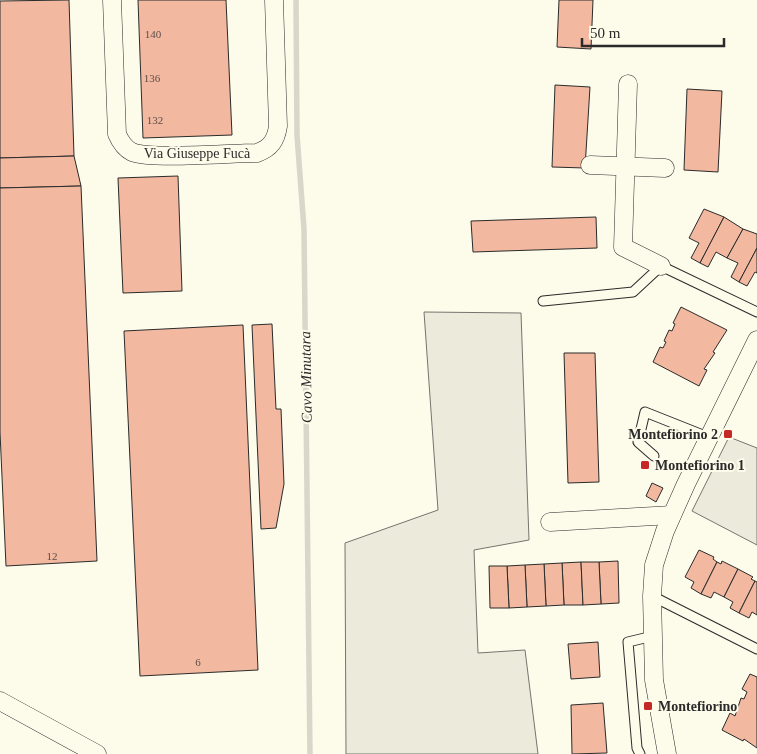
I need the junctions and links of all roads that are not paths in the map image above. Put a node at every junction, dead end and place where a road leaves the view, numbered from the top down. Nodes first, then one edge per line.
1 (112, 0) edge
2 (274, 0) edge
3 (628, 84) dead end
4 (590, 165) dead end
5 (626, 167) junction
6 (665, 168) dead end
7 (661, 266) junction
8 (544, 301) dead end
9 (757, 312) edge
10 (757, 340) edge
11 (708, 437) junction
12 (654, 456) dead end
13 (672, 515) junction
14 (550, 522) dead end
15 (652, 596) junction
16 (653, 636) junction
17 (757, 649) edge
18 (0, 700) edge
19 (97, 754) edge
20 (640, 754) edge
21 (667, 754) edge

1 - 2 street, Via Giuseppe Fucà
3 - 5 street
4 - 5 street
5 - 6 street
5 - 7 street
7 - 8 lane
7 - 9 lane
10 - 11 street
11 - 12 lane
11 - 13 street
13 - 14 street
13 - 15 street
15 - 16 street
15 - 17 lane
16 - 20 lane
16 - 21 street
18 - 19 street

